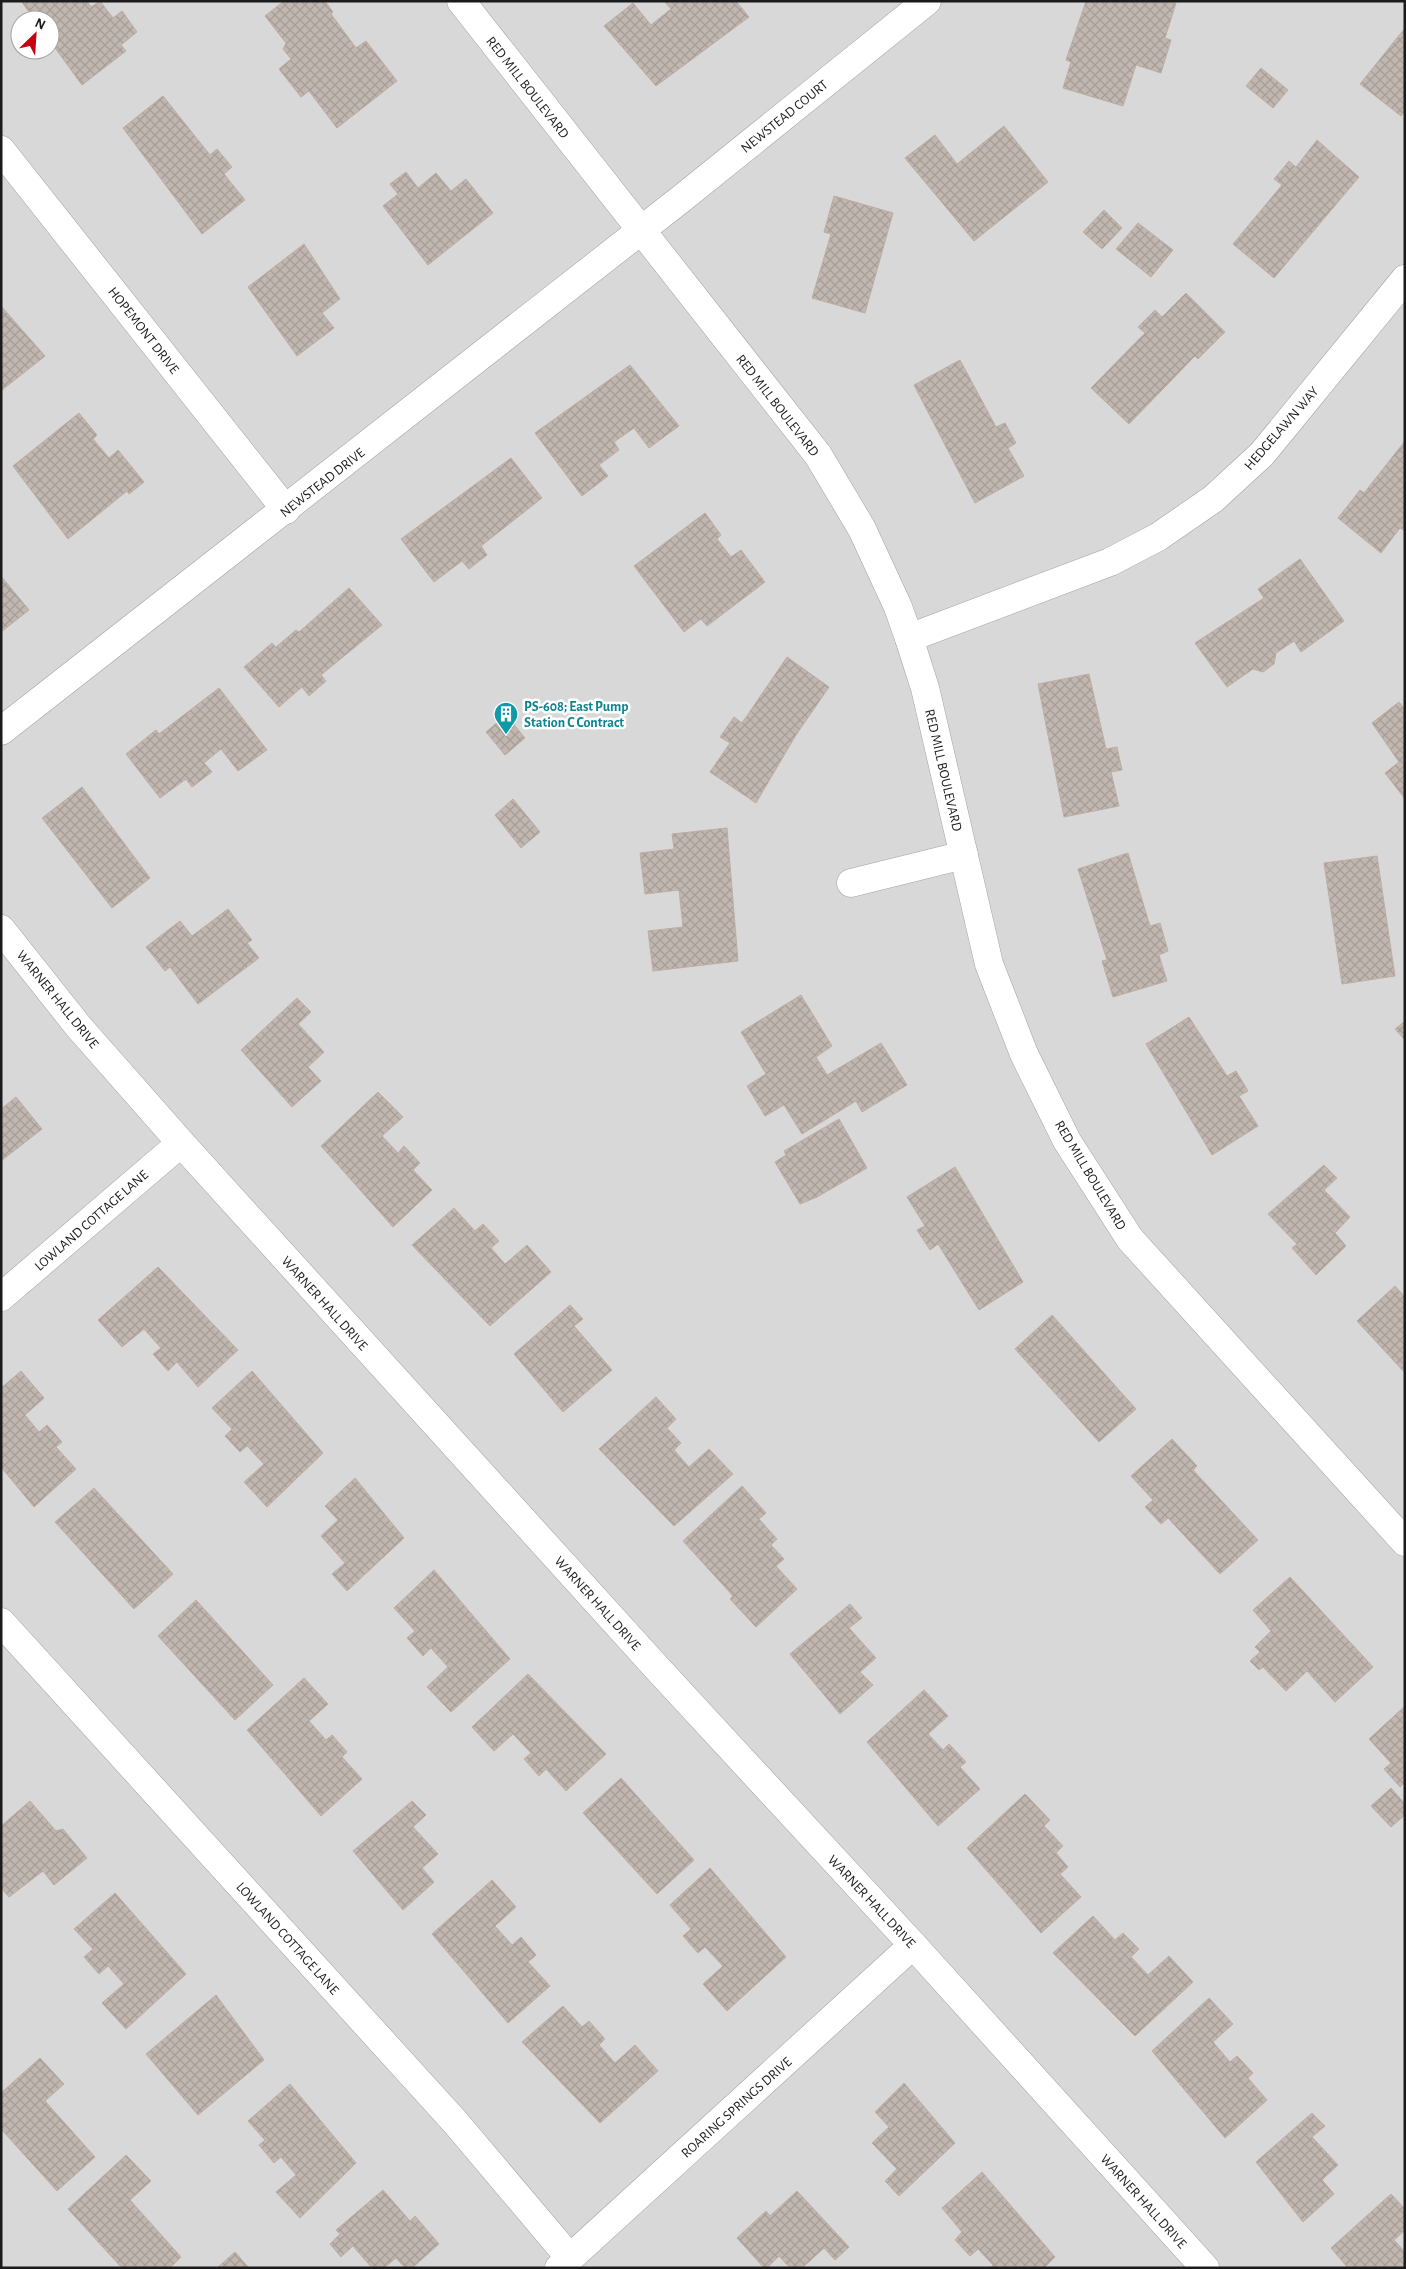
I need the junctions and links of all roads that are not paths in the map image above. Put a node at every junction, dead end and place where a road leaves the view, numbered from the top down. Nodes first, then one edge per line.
1 (461, 1) edge
2 (927, 1) edge
3 (1, 150) edge
4 (640, 230) junction
5 (1405, 279) edge
6 (286, 510) junction
7 (910, 638) junction
8 (1, 731) edge
9 (964, 855) junction
10 (851, 883) dead end
11 (1, 929) edge
12 (181, 1144) junction
13 (1, 1297) edge
14 (1405, 1542) edge
15 (1, 1622) edge
16 (913, 1945) junction
17 (564, 2263) edge
18 (1204, 2268) edge

1 - 4 street, RED MILL BOULEVARD
2 - 4 street, NEWSTEAD COURT
3 - 6 street, HOPEMONT DRIVE
4 - 6 street, NEWSTEAD DRIVE
4 - 7 street, RED MILL BOULEVARD
5 - 7 street, HEDGELAWN WAY
6 - 8 street, NEWSTEAD DRIVE
7 - 9 street, RED MILL BOULEVARD
9 - 10 street
9 - 14 street, RED MILL BOULEVARD
11 - 12 street, WARNER HALL DRIVE
12 - 13 street, LOWLAND COTTAGE LANE
12 - 16 street, WARNER HALL DRIVE
15 - 17 street, LOWLAND COTTAGE LANE
16 - 17 street, ROARING SPRINGS DRIVE
16 - 18 street, WARNER HALL DRIVE

